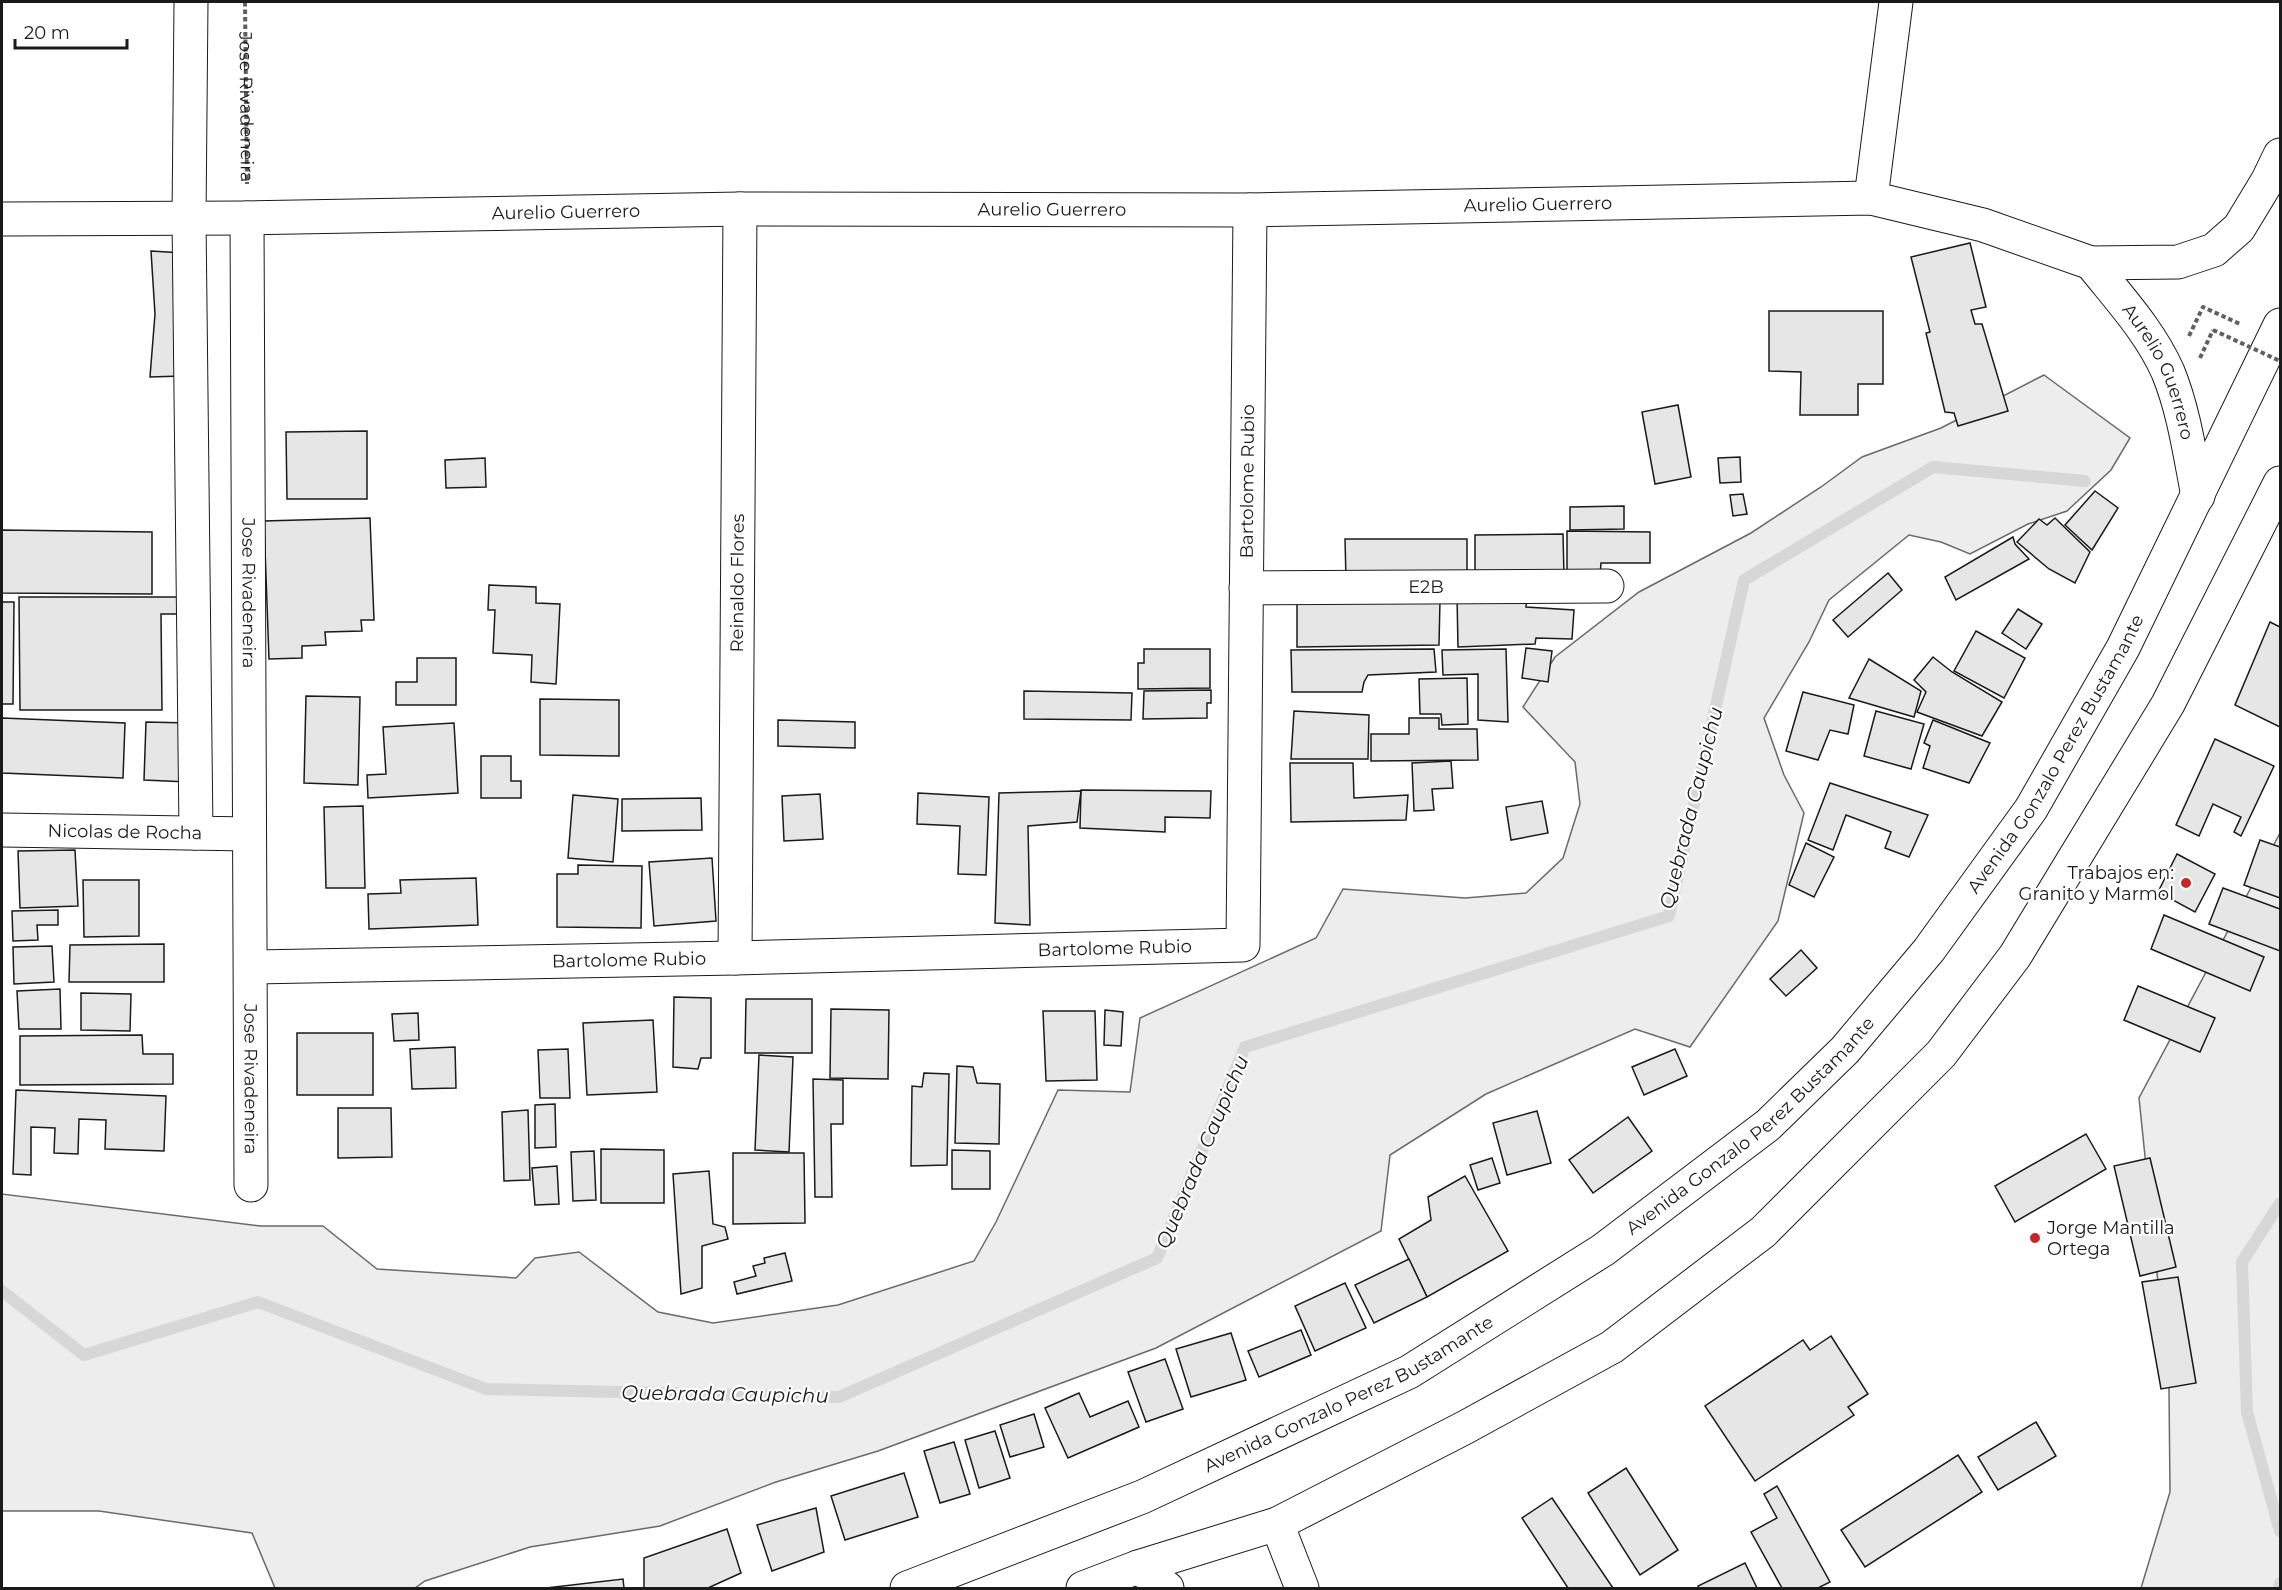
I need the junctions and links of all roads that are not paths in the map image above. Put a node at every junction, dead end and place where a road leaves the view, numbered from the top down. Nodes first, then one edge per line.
1 (191, 2) edge
2 (1896, 2) edge
3 (2280, 154) edge
4 (1871, 198) junction
5 (740, 209) junction
6 (1250, 210) junction
7 (247, 218) junction
8 (2, 219) edge
9 (189, 219) junction
10 (2091, 263) junction
11 (2280, 325) edge
12 (2280, 483) edge
13 (2198, 496) junction
14 (1607, 586) dead end
15 (1245, 588) junction
16 (2, 830) edge
17 (196, 833) junction
18 (249, 834) junction
19 (735, 958) junction
20 (251, 967) junction
21 (251, 1185) dead end
22 (1277, 1524) junction
23 (1138, 1567) junction
24 (907, 1588) edge
25 (1083, 1588) edge
26 (1167, 1588) edge
27 (1302, 1588) edge

1 - 9 street
2 - 4 street
3 - 10 street, Aurelio Guerrero
4 - 6 street, Aurelio Guerrero
4 - 10 street, Aurelio Guerrero
5 - 6 street, Aurelio Guerrero
5 - 7 street, Aurelio Guerrero
5 - 19 street, Reinaldo Flores
6 - 15 street, Bartolome Rubio
7 - 9 street, Aurelio Guerrero
7 - 18 street, Jose Rivadeneira
8 - 9 street, Aurelio Guerrero
9 - 17 street
10 - 13 street, Aurelio Guerrero
11 - 13 street, Avenida Gonzalo Perez Bustamante
12 - 22 street
13 - 24 street, Avenida Gonzalo Perez Bustamante
14 - 15 street, E2B
15 - 19 street, Bartolome Rubio
16 - 17 street, Nicolas de Rocha
17 - 18 street, Nicolas de Rocha
18 - 20 street, Jose Rivadeneira
19 - 20 street, Bartolome Rubio
20 - 21 street, Jose Rivadeneira
22 - 23 street
22 - 27 street
23 - 25 street
23 - 26 street

